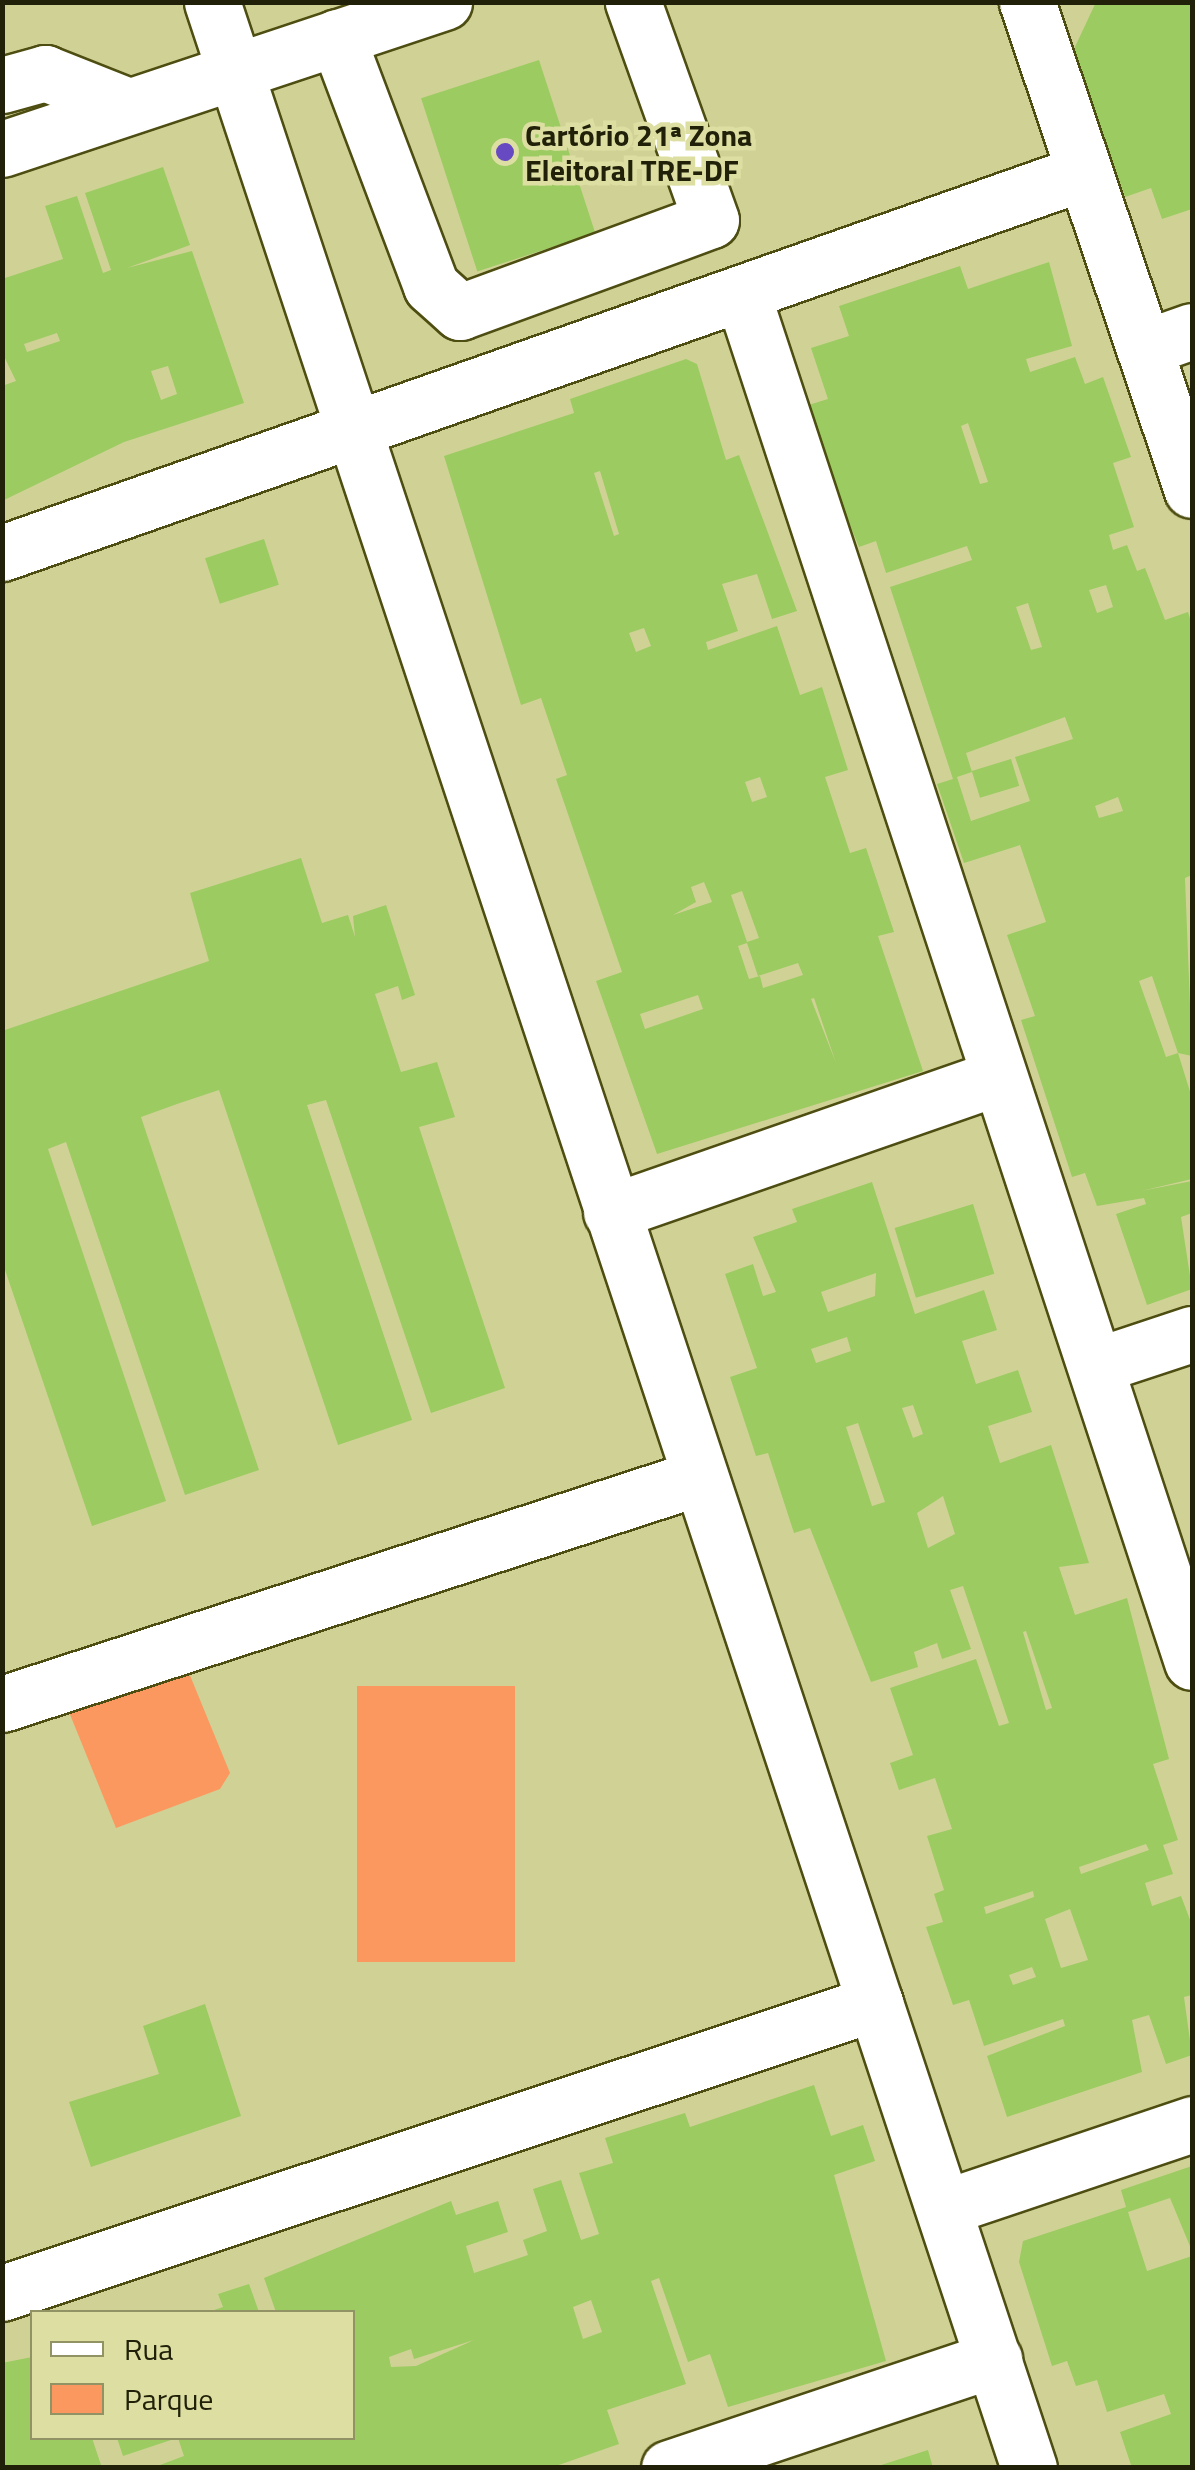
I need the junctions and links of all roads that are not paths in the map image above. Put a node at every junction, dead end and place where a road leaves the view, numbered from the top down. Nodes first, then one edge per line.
1 (212, 2) edge
2 (444, 2) edge
3 (633, 2) edge
4 (1027, 2) edge
5 (338, 37) junction
6 (228, 72) junction
7 (2, 85) edge
8 (128, 106) junction
9 (2, 149) edge
10 (1079, 174) junction
11 (742, 294) junction
12 (1168, 340) edge
13 (356, 432) junction
14 (1192, 490) edge
15 (2, 553) edge
16 (996, 1078) junction
17 (610, 1212) junction
18 (1192, 1334) edge
19 (1098, 1364) junction
20 (697, 1478) junction
21 (1192, 1662) edge
22 (2, 1704) edge
23 (875, 2003) junction
24 (1192, 2124) edge
25 (946, 2208) junction
26 (2, 2293) edge
27 (994, 2359) junction
28 (669, 2468) edge
29 (1029, 2468) edge

1 - 6 street
2 - 5 street
3 - 5 street
4 - 10 street
5 - 6 street
6 - 8 street
6 - 13 street
7 - 8 street
8 - 9 street
10 - 11 street
10 - 12 street
11 - 13 street
11 - 16 street
12 - 14 street
13 - 15 street
13 - 17 street
16 - 17 street
16 - 19 street
17 - 20 street
18 - 19 street
19 - 21 street
20 - 22 street
20 - 23 street
23 - 25 street
23 - 26 street
24 - 25 street
25 - 27 street
27 - 28 street
27 - 29 street

